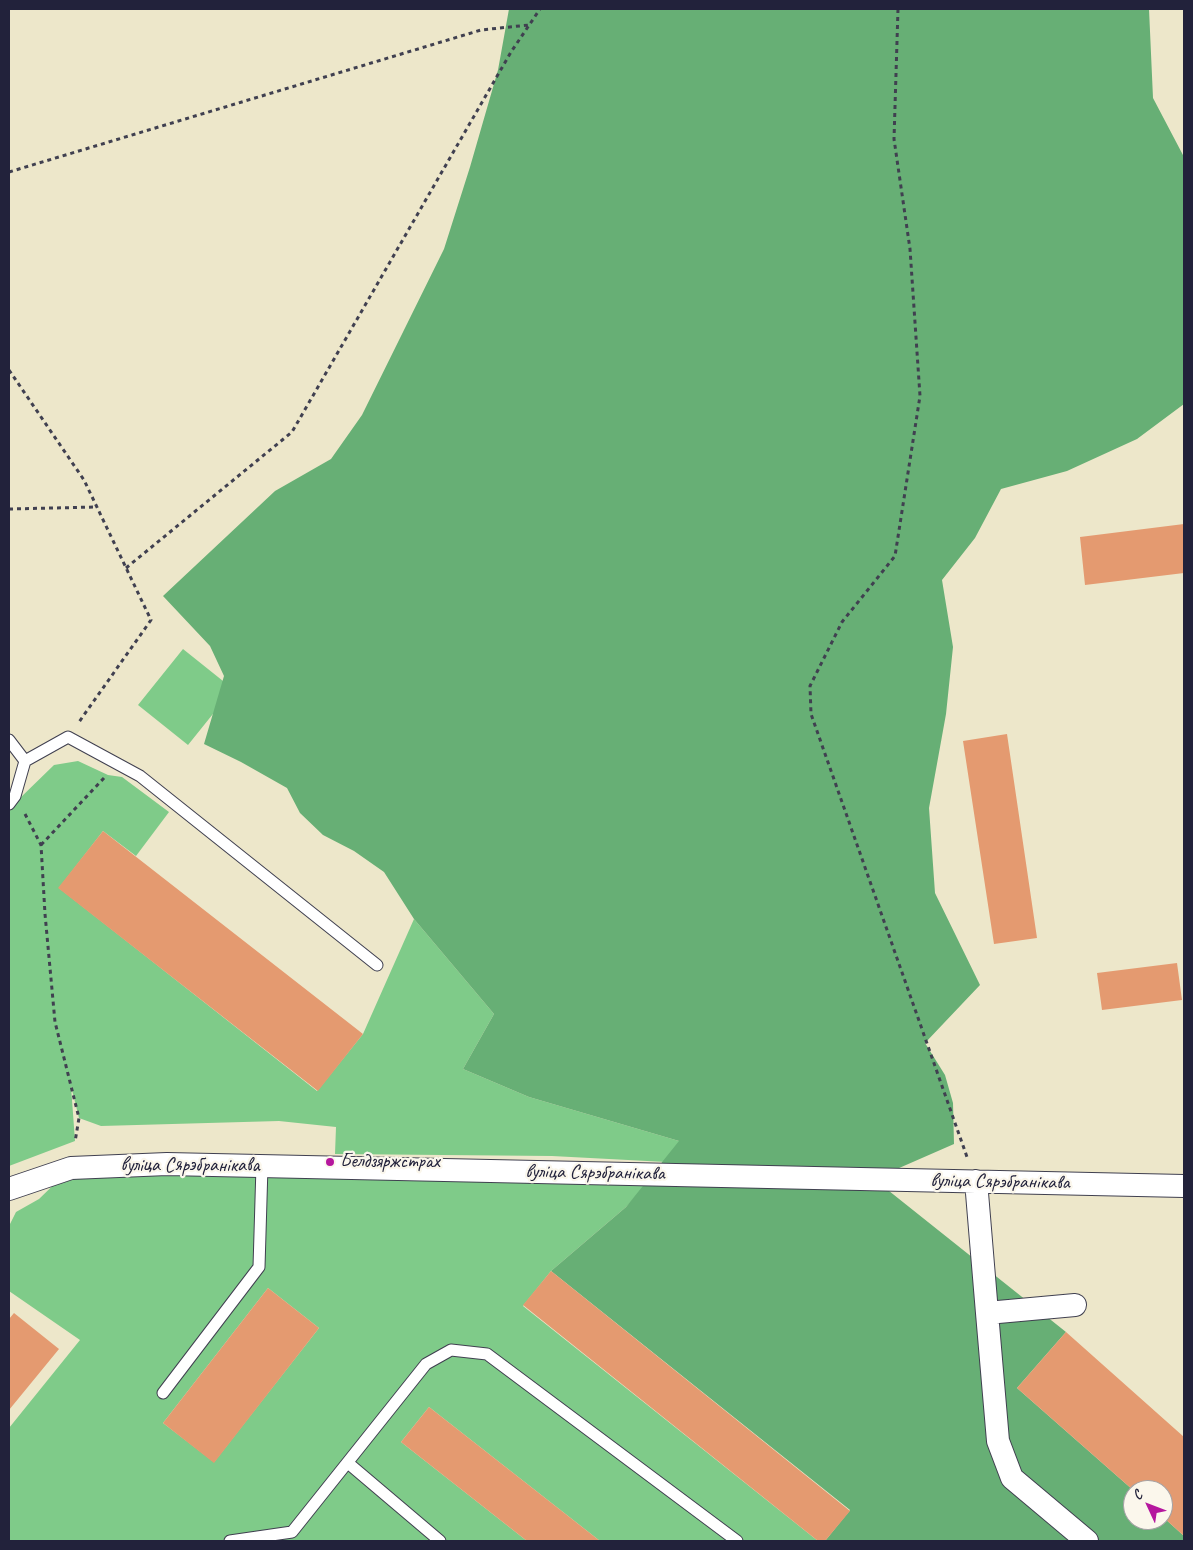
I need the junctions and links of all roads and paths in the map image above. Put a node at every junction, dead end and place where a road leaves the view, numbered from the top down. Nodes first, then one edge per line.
1 (540, 9) edge
2 (898, 9) edge
3 (529, 25) junction
4 (9, 172) edge
5 (9, 370) edge
6 (97, 507) junction
7 (9, 510) edge
8 (126, 568) junction
9 (68, 736) junction
10 (9, 740) edge
11 (25, 761) junction
12 (108, 775) dead end
13 (12, 800) edge
14 (42, 845) junction
15 (377, 965) dead end
16 (262, 1166) junction
17 (71, 1168) junction
18 (976, 1181) junction
19 (1184, 1186) edge
20 (9, 1189) edge
21 (1075, 1305) dead end
22 (987, 1312) junction
23 (163, 1393) dead end
24 (348, 1462) junction
25 (230, 1541) edge
26 (440, 1541) edge
27 (737, 1541) edge
28 (1087, 1541) edge

1 - 3 path
2 - 18 path
3 - 4 path
3 - 8 path
5 - 6 path
6 - 7 path
6 - 8 path
8 - 9 path
9 - 11 lane
9 - 15 lane
10 - 11 lane
11 - 13 lane
12 - 14 path
13 - 14 path
14 - 17 path
16 - 17 street, вуліца Сярэбранікава
16 - 18 street, вуліца Сярэбранікава
16 - 23 lane
17 - 20 street, вуліца Сярэбранікава
18 - 19 street, вуліца Сярэбранікава
18 - 22 street
21 - 22 street
22 - 28 street
24 - 25 lane
24 - 26 lane
24 - 27 lane

